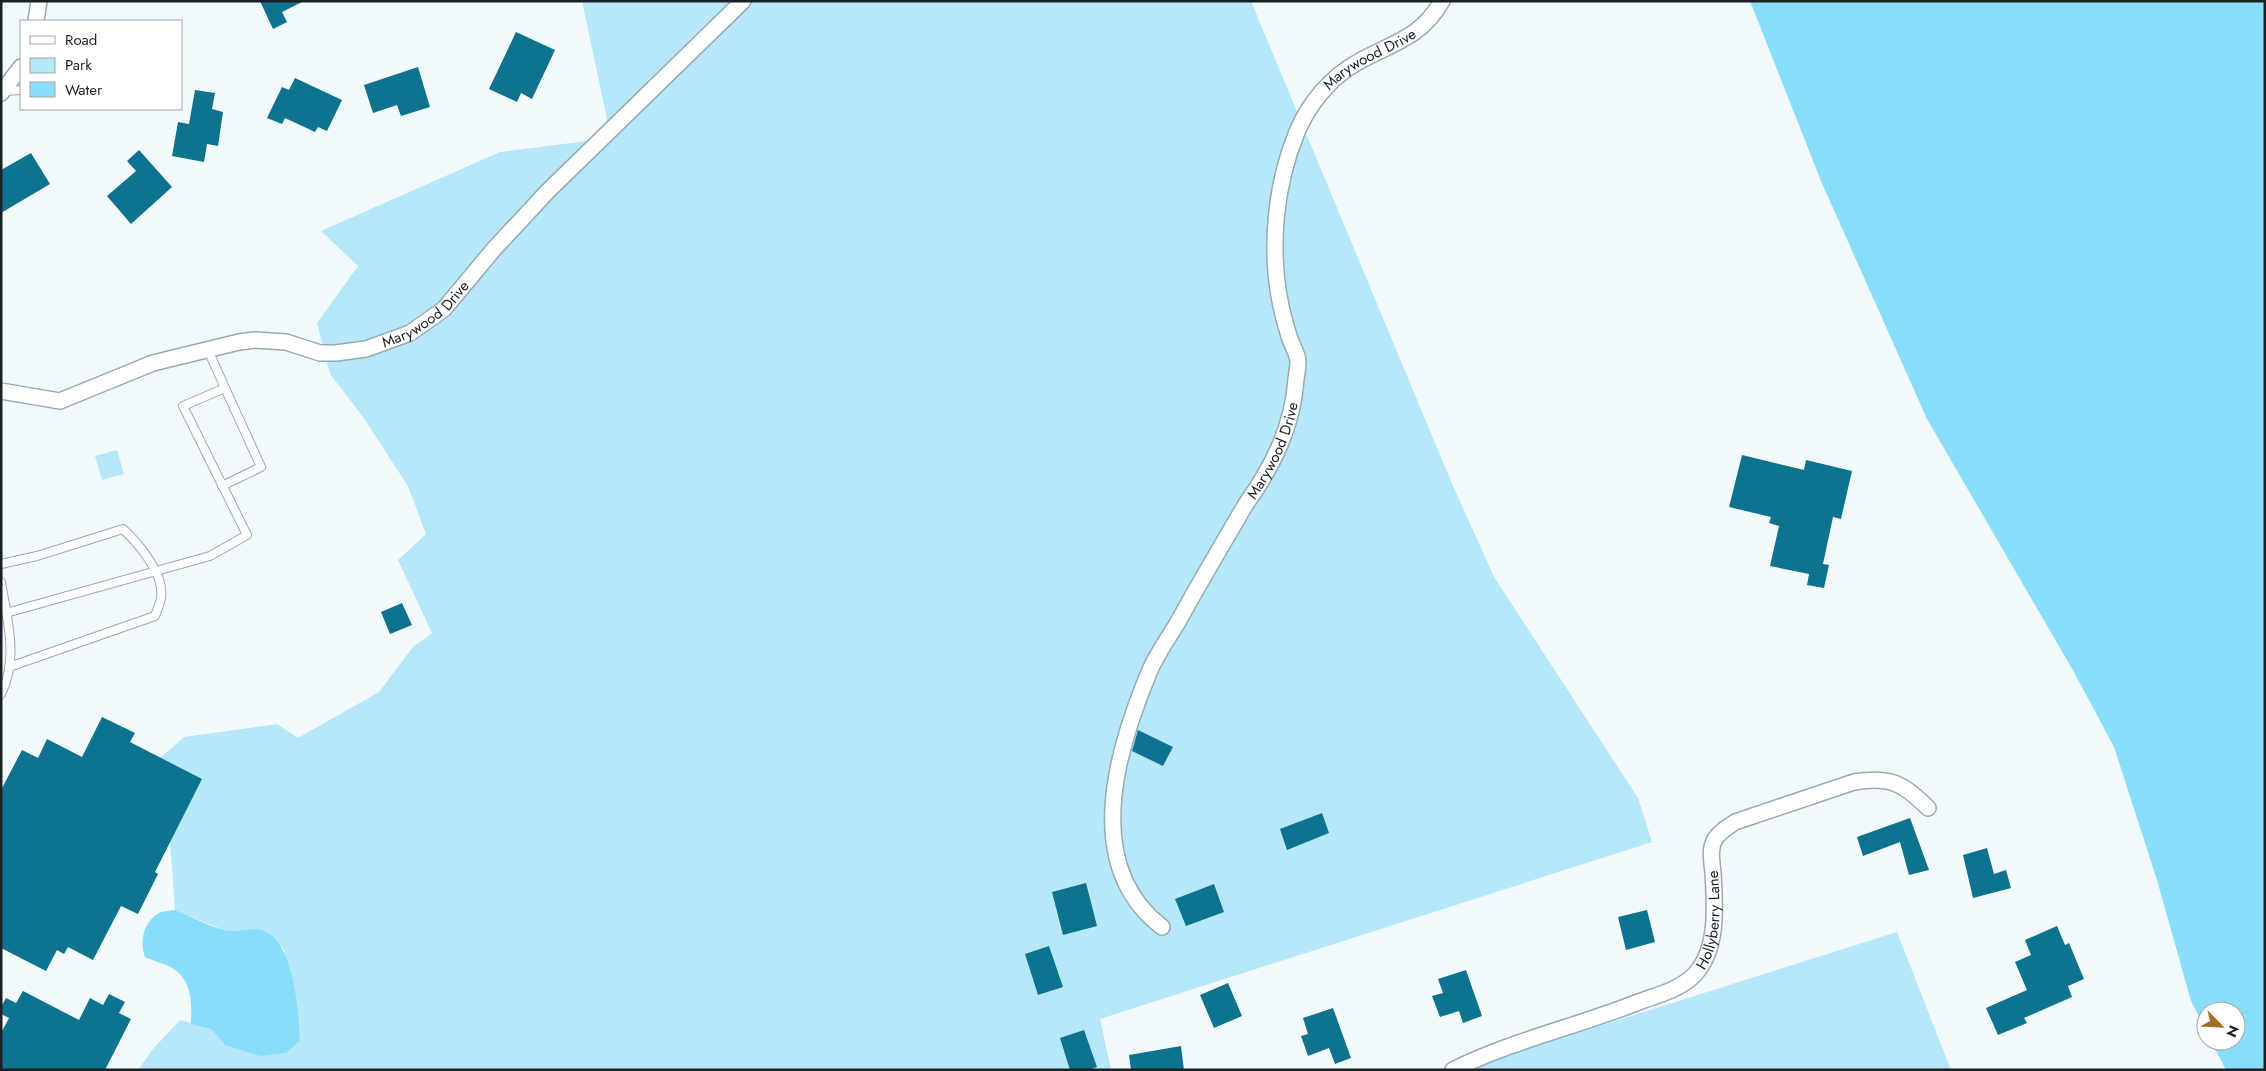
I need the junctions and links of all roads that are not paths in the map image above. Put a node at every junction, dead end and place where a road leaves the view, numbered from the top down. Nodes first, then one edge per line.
1 (39, 1) edge
2 (743, 1) edge
3 (1442, 1) edge
4 (38, 20) edge
5 (20, 68) edge
6 (20, 90) edge
7 (3, 92) edge
8 (208, 350) junction
9 (225, 388) junction
10 (1, 391) edge
11 (222, 486) junction
12 (1, 564) edge
13 (155, 570) junction
14 (1, 582) edge
15 (3, 604) edge
16 (6, 613) junction
17 (9, 667) junction
18 (5, 678) edge
19 (1, 694) edge
20 (1928, 808) dead end
21 (1162, 927) dead end
22 (1453, 1070) edge

1 - 4 street
2 - 8 street, Marywood Drive
3 - 21 street, Marywood Drive
5 - 7 street
6 - 7 lane
8 - 9 lane
8 - 10 street, Marywood Drive
9 - 11 lane
9 - 11 lane
11 - 13 lane
12 - 13 lane
13 - 16 lane
13 - 17 lane
14 - 15 lane
15 - 16 lane
16 - 17 lane
17 - 18 lane
18 - 19 lane
20 - 22 street, Hollyberry Lane

